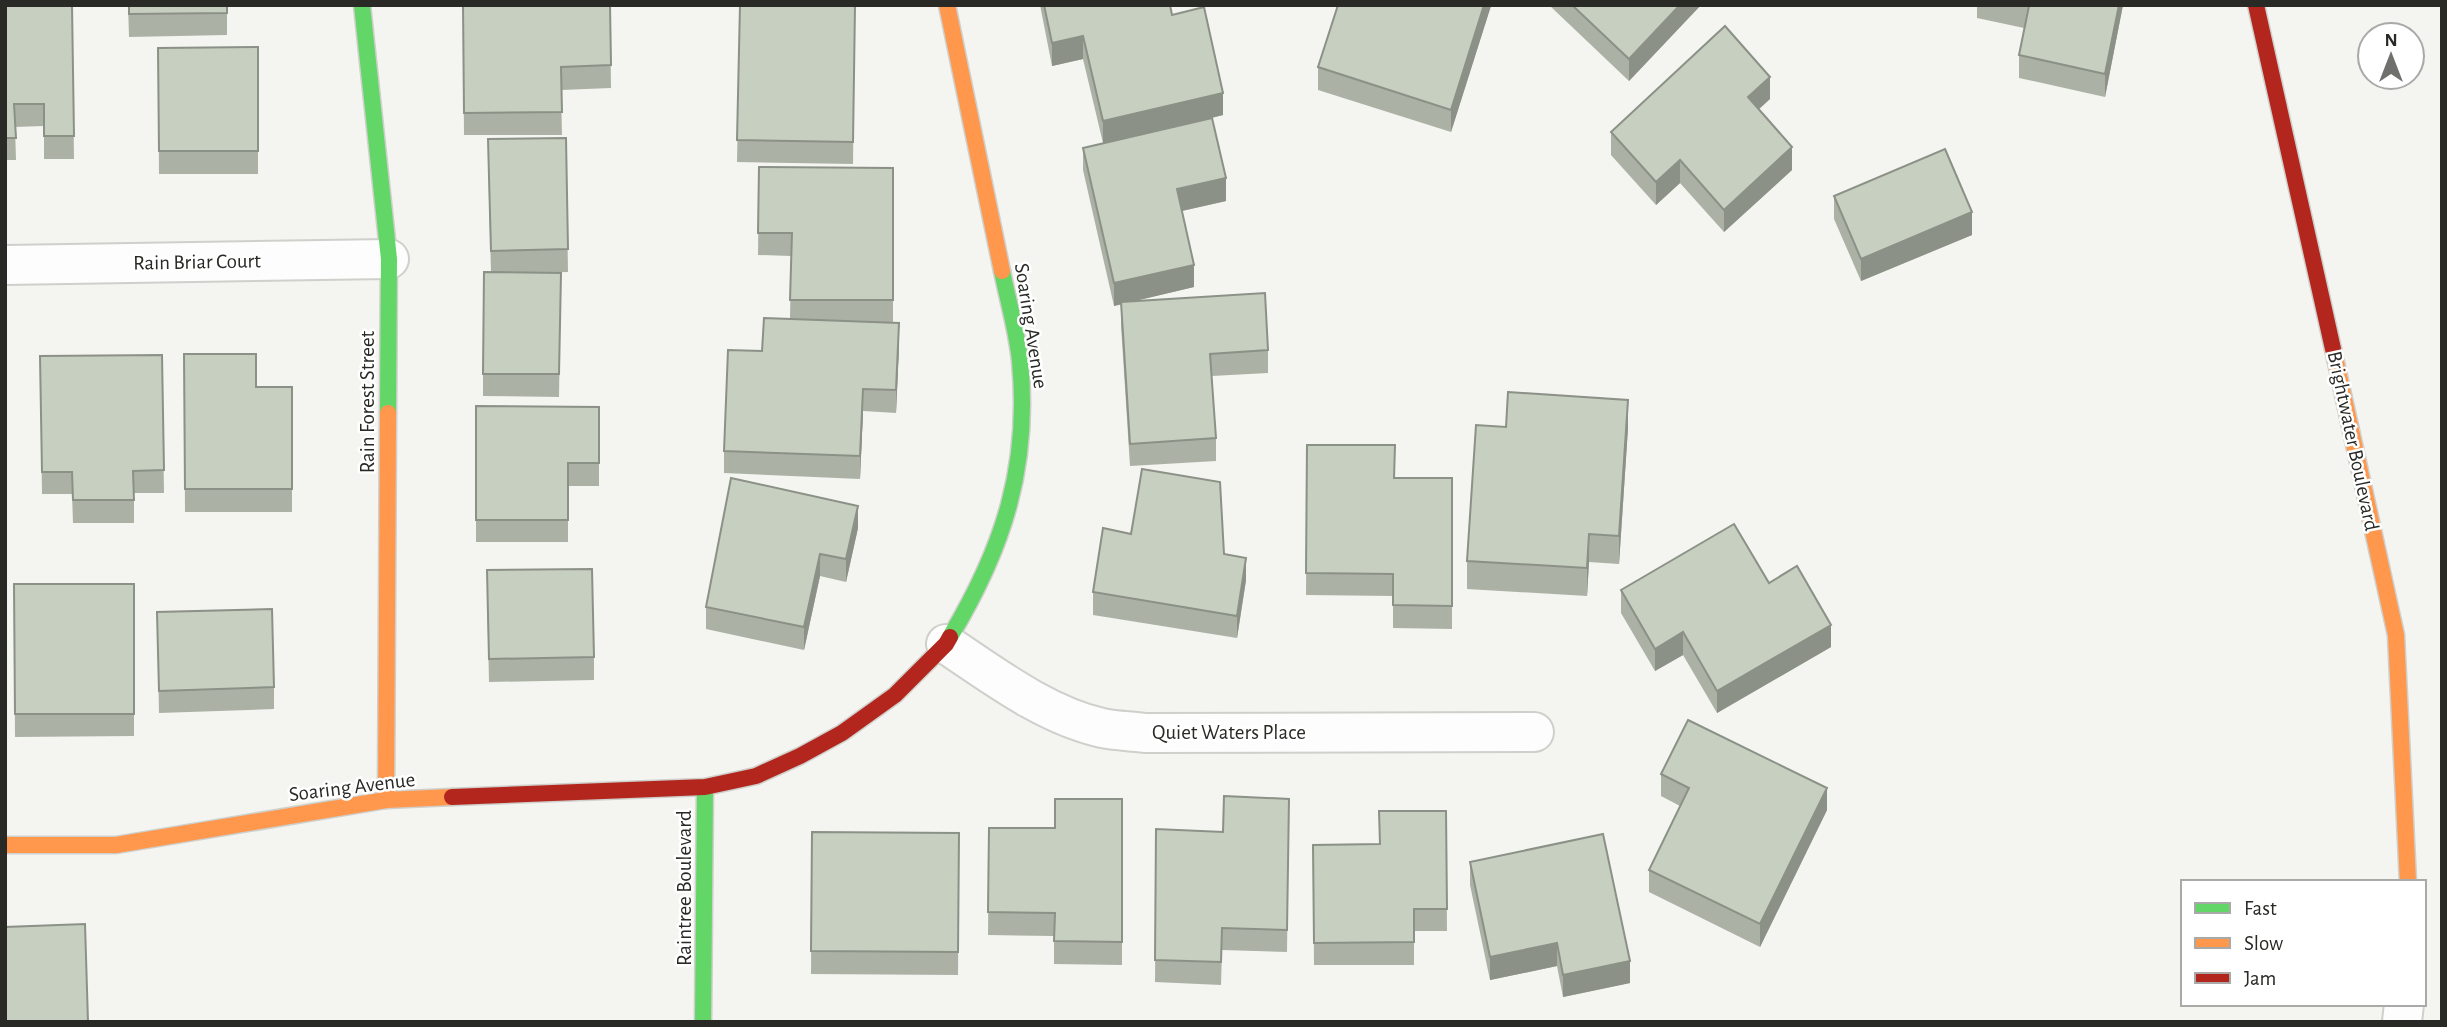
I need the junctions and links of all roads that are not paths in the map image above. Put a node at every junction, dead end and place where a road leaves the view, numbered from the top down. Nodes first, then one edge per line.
1 (362, 5) edge
2 (947, 5) edge
3 (2256, 5) edge
4 (389, 259) junction
5 (5, 265) edge
6 (946, 644) junction
7 (1534, 732) dead end
8 (705, 787) junction
9 (387, 800) junction
10 (5, 845) edge
11 (2408, 880) edge
12 (704, 1022) edge

1 - 4 street, Rain Forest Street
2 - 6 street, Soaring Avenue
3 - 11 street, Brightwater Boulevard
4 - 5 street, Rain Briar Court
4 - 9 street, Rain Forest Street
6 - 7 street, Quiet Waters Place
6 - 8 street, Raintree Boulevard
8 - 9 street, Soaring Avenue
8 - 12 street, Raintree Boulevard
9 - 10 street, Soaring Avenue

